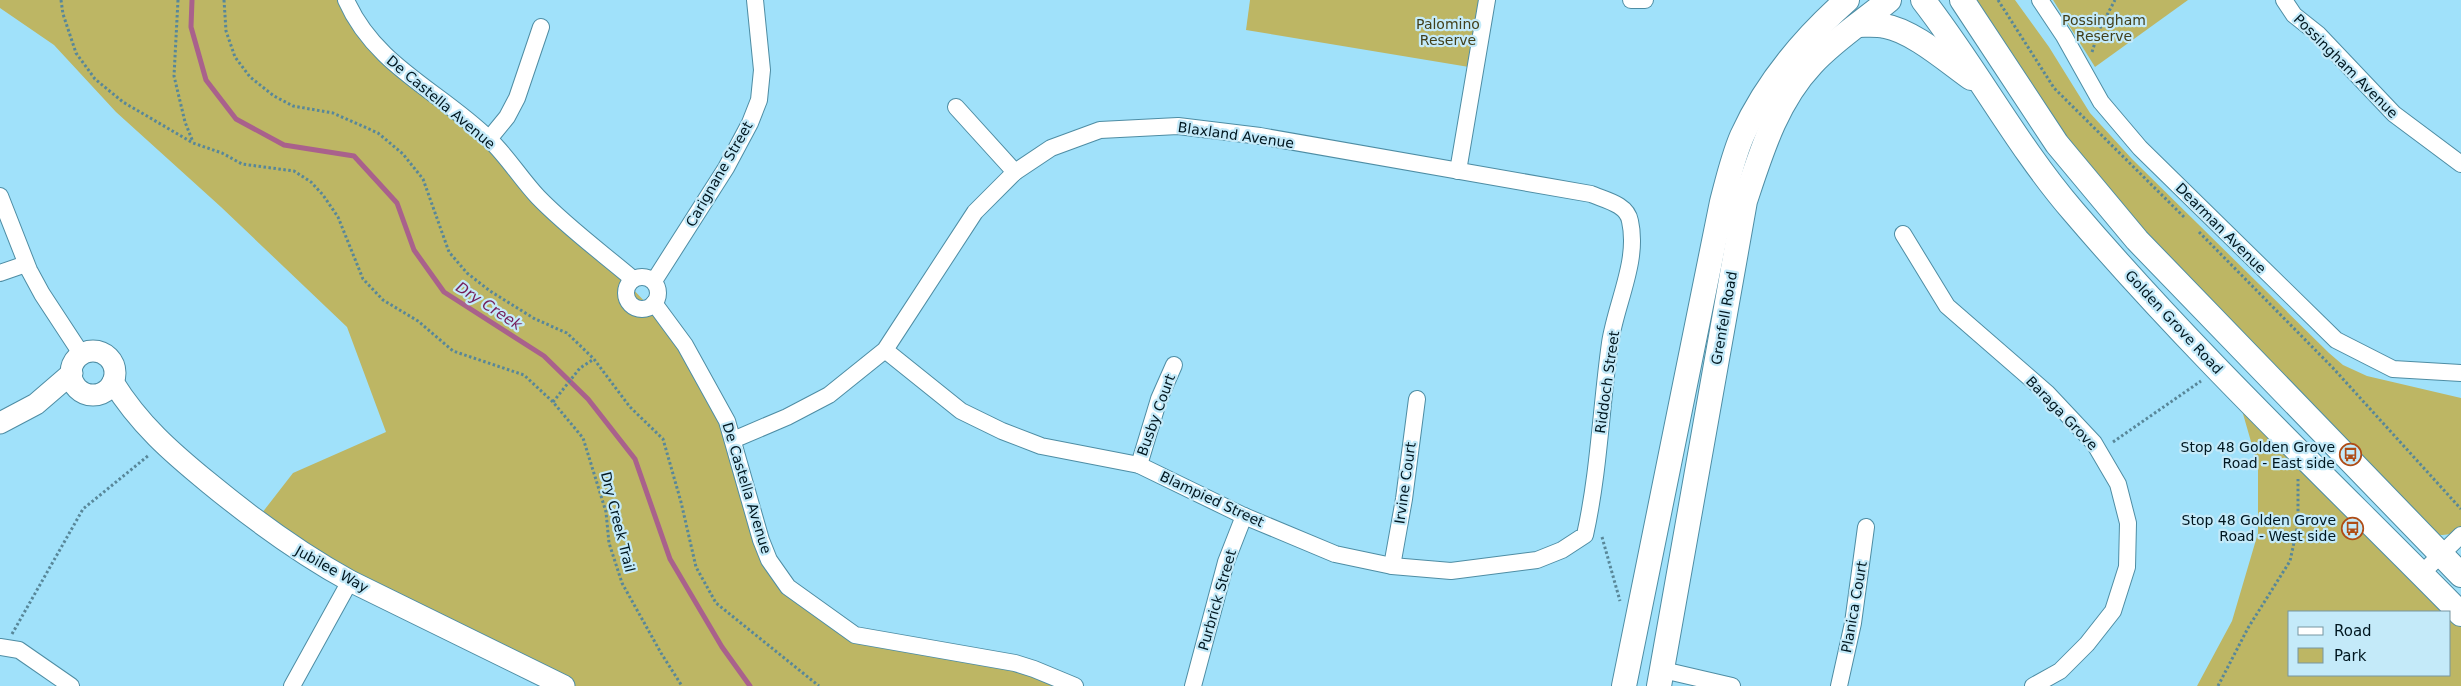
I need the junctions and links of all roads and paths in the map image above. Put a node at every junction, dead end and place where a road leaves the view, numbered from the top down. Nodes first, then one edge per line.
1 (61, 0) edge
2 (178, 0) edge
3 (224, 0) edge
4 (346, 0) edge
5 (755, 0) edge
6 (1486, 0) edge
7 (1631, 0) edge
8 (1645, 0) edge
9 (1829, 0) edge
10 (1847, 0) edge
11 (1889, 0) edge
12 (1923, 0) edge
13 (1962, 0) edge
14 (1998, 0) edge
15 (2040, 0) edge
16 (2115, 0) edge
17 (2284, 0) edge
18 (1858, 26) junction
19 (541, 27) dead end
20 (1797, 50) junction
21 (2092, 60) dead end
22 (1982, 86) junction
23 (956, 107) dead end
24 (489, 139) junction
25 (193, 143) junction
26 (2461, 164) edge
27 (1458, 171) junction
28 (1015, 172) junction
29 (0, 196) edge
30 (1620, 205) joint
31 (2188, 221) dead end
32 (2195, 228) dead end
33 (1904, 234) dead end
34 (26, 264) junction
35 (0, 272) edge
36 (633, 279) junction
37 (654, 281) junction
38 (654, 303) junction
39 (885, 350) junction
40 (594, 359) junction
41 (77, 364) junction
42 (1174, 366) dead end
43 (2461, 373) edge
44 (2201, 381) dead end
45 (99, 389) junction
46 (1417, 400) dead end
47 (553, 402) junction
48 (36, 404) junction
49 (0, 423) edge
50 (733, 440) junction
51 (163, 443) junction
52 (2100, 452) junction
53 (1139, 465) junction
54 (2298, 474) dead end
55 (2461, 509) edge
56 (1244, 516) junction
57 (1866, 527) dead end
58 (1601, 534) dead end
59 (2461, 535) edge
60 (1562, 550) joint
61 (2441, 554) junction
62 (1392, 566) junction
63 (2421, 574) junction
64 (2461, 575) edge
65 (350, 581) junction
66 (1622, 607) dead end
67 (2461, 614) edge
68 (2, 647) edge
69 (1661, 678) edge
70 (71, 686) edge
71 (292, 686) edge
72 (564, 686) edge
73 (682, 686) edge
74 (819, 686) edge
75 (1075, 686) edge
76 (1193, 686) edge
77 (1624, 686) edge
78 (1732, 686) edge
79 (1839, 686) edge
80 (2033, 686) edge
81 (2218, 686) edge

1 - 25 path, Dry Creek Trail
2 - 25 path
3 - 40 path
4 - 24 street, De Castella Avenue
5 - 37 street, Carignane Street
6 - 27 street
7 - 8 street
9 - 20 main road
10 - 20 main road, Grenfell Road
11 - 18 main road, Grenfell Road
12 - 22 main road, Golden Grove Road
13 - 61 main road, Golden Grove Road
14 - 31 path
15 - 43 street, Dearman Avenue
16 - 21 path
17 - 26 street, Possingham Avenue
18 - 22 main road
18 - 69 main road, Grenfell Road
19 - 24 street
20 - 77 main road, Grenfell Road
22 - 63 main road, Golden Grove Road
23 - 28 street
24 - 36 street, De Castella Avenue
25 - 47 path, Dry Creek Trail
27 - 28 street, Blaxland Avenue
27 - 30 street, Blaxland Avenue
28 - 39 street, Blaxland Avenue
29 - 34 street
30 - 60 street, Riddoch Street
32 - 55 path
33 - 52 street, Baraga Grove
34 - 35 street
34 - 41 street
36 - 37 street
36 - 38 street
37 - 38 street
38 - 50 street, De Castella Avenue
39 - 50 street, Blaxland Avenue
39 - 53 street, Blampied Street
40 - 47 path
40 - 74 path
41 - 45 street
41 - 45 street
41 - 48 street
42 - 53 street, Busby Court
44 - 52 path
45 - 48 street
45 - 51 street, Jubilee Way
46 - 62 street, Irvine Court
47 - 73 path, Dry Creek Trail
48 - 49 street
50 - 75 street, De Castella Avenue
51 - 65 street, Jubilee Way
51 - 68 path
52 - 80 street, Baraga Grove
53 - 56 street, Blampied Street
54 - 81 path
56 - 62 street, Blampied Street
56 - 76 street, Purbrick Street
57 - 79 street, Planica Court
58 - 66 path
59 - 61 street
60 - 62 street, Blampied Street
61 - 63 street
61 - 64 main road, Golden Grove Road
63 - 67 main road, Golden Grove Road
65 - 71 street
65 - 72 street, Jubilee Way
68 - 70 street
69 - 78 street

